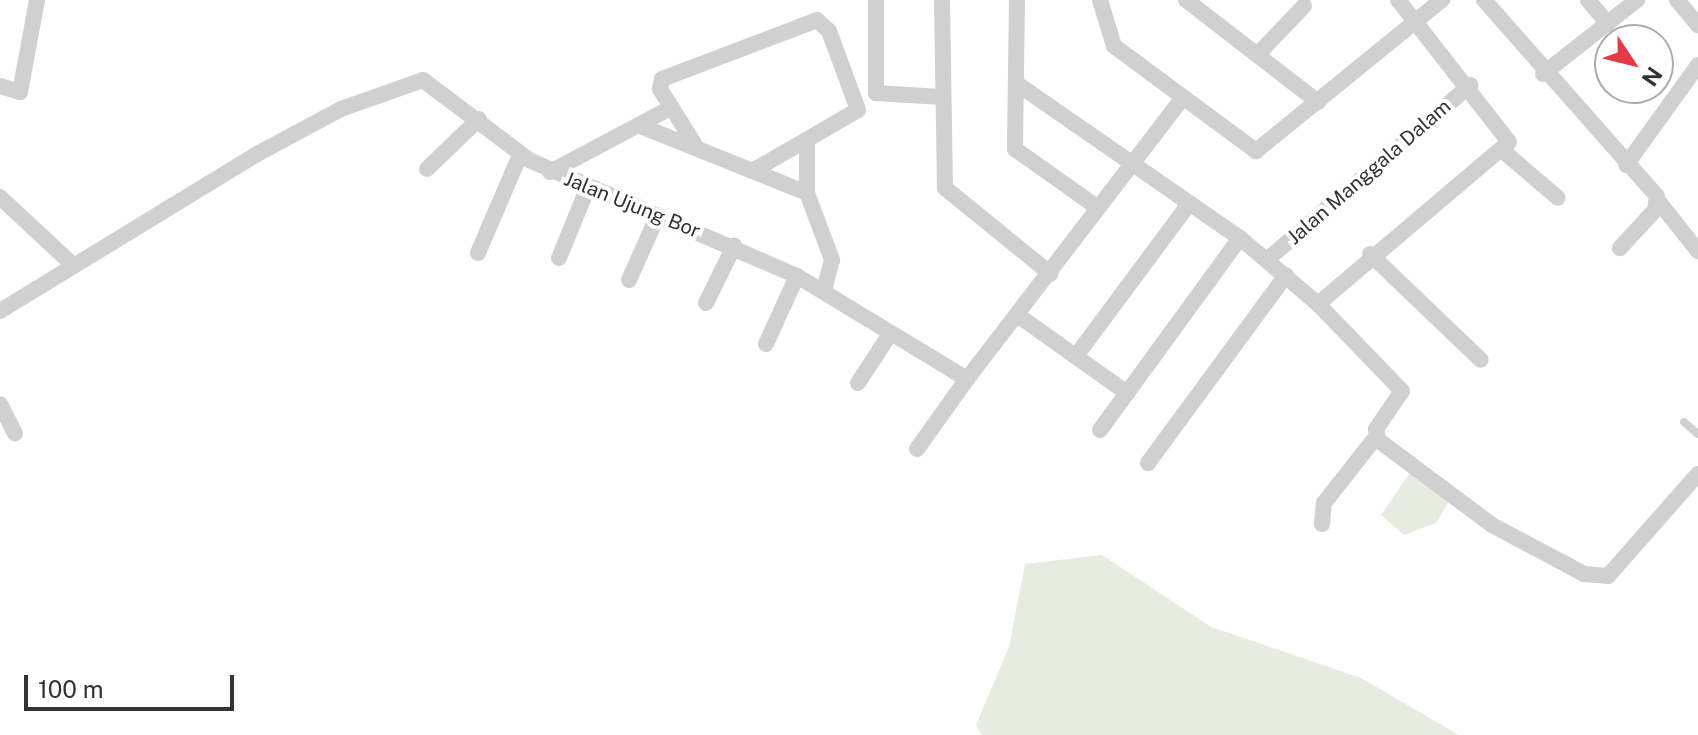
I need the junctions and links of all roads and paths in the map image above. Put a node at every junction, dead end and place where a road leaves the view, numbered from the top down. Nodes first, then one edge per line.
1 (37, 0) edge
2 (876, 0) edge
3 (942, 0) edge
4 (1017, 0) edge
5 (1100, 0) edge
6 (1186, 0) edge
7 (1398, 0) edge
8 (1442, 0) edge
9 (1484, 0) edge
10 (1588, 0) edge
11 (1637, 0) edge
12 (1677, 0) edge
13 (1305, 2) edge
14 (1416, 22) junction
15 (1608, 24) joint
16 (1698, 25) edge
17 (1594, 35) edge
18 (1259, 53) junction
19 (1698, 65) edge
20 (1543, 74) junction
21 (1016, 83) junction
22 (1470, 85) junction
23 (0, 86) edge
24 (942, 97) junction
25 (1180, 101) junction
26 (1318, 102) junction
27 (672, 107) junction
28 (479, 119) junction
29 (638, 125) junction
30 (807, 143) junction
31 (695, 145) junction
32 (1503, 151) junction
33 (520, 155) junction
34 (1626, 165) junction
35 (1129, 166) junction
36 (427, 169) dead end
37 (756, 169) junction
38 (550, 172) junction
39 (588, 187) junction
40 (807, 193) junction
41 (0, 197) edge
42 (1558, 198) dead end
43 (1659, 202) junction
44 (1098, 208) junction
45 (1186, 208) junction
46 (658, 215) junction
47 (1240, 238) junction
48 (1696, 242) edge
49 (734, 246) junction
50 (1623, 247) dead end
51 (478, 253) dead end
52 (1370, 254) junction
53 (559, 258) dead end
54 (1268, 259) junction
55 (74, 266) junction
56 (1051, 274) junction
57 (1286, 275) junction
58 (797, 276) junction
59 (629, 280) dead end
60 (824, 290) junction
61 (706, 303) dead end
62 (1318, 304) junction
63 (0, 311) edge
64 (1019, 316) junction
65 (890, 334) junction
66 (766, 344) dead end
67 (1076, 356) junction
68 (1481, 360) dead end
69 (967, 379) junction
70 (858, 383) dead end
71 (1127, 393) junction
72 (0, 404) edge
73 (1684, 422) dead end
74 (8, 426) edge
75 (1100, 430) dead end
76 (1698, 434) edge
77 (1376, 437) junction
78 (917, 449) dead end
79 (1148, 463) dead end
80 (1698, 474) edge
81 (1322, 524) dead end

1 - 23 street
2 - 24 street
3 - 24 street
4 - 21 street
5 - 25 street
6 - 18 street
7 - 14 street
8 - 14 street
9 - 20 street
10 - 15 street
11 - 15 street
12 - 16 street
13 - 18 street
14 - 22 street
14 - 26 street
17 - 20 street
18 - 26 street
19 - 34 street
20 - 34 street
21 - 35 street
21 - 44 street
22 - 32 street
22 - 54 street, Jalan Manggala Dalam
24 - 56 street
25 - 26 street
25 - 35 street
27 - 29 street
27 - 30 street
27 - 31 street
28 - 33 street, Jalan Ujung Bor
28 - 36 street
28 - 55 street, Jalan Ujung Bor
29 - 31 street
29 - 38 street
30 - 37 street
30 - 40 street
31 - 37 street
32 - 42 street
32 - 52 street
33 - 38 street, Jalan Ujung Bor
33 - 51 street
34 - 43 street
35 - 44 street
35 - 45 street
37 - 40 street
38 - 39 street, Jalan Ujung Bor
39 - 46 street, Jalan Ujung Bor
39 - 53 street
40 - 60 street
41 - 55 street
43 - 48 street
43 - 50 street
44 - 56 street
45 - 47 street
45 - 67 street
46 - 49 street, Jalan Ujung Bor
46 - 59 street
47 - 54 street
47 - 71 street
49 - 58 street, Jalan Ujung Bor
49 - 61 street
52 - 62 street
52 - 68 street
54 - 57 street
55 - 63 street, Jalan Ujung Bor
56 - 64 street
57 - 62 street
57 - 79 street
58 - 60 street, Jalan Ujung Bor
58 - 66 street
60 - 65 street, Jalan Ujung Bor
62 - 77 street
64 - 67 street
64 - 69 street
65 - 69 street, Jalan Ujung Bor
65 - 70 street
67 - 71 street
69 - 78 street
71 - 75 street
72 - 74 street
73 - 76 lane
77 - 80 street
77 - 81 street

